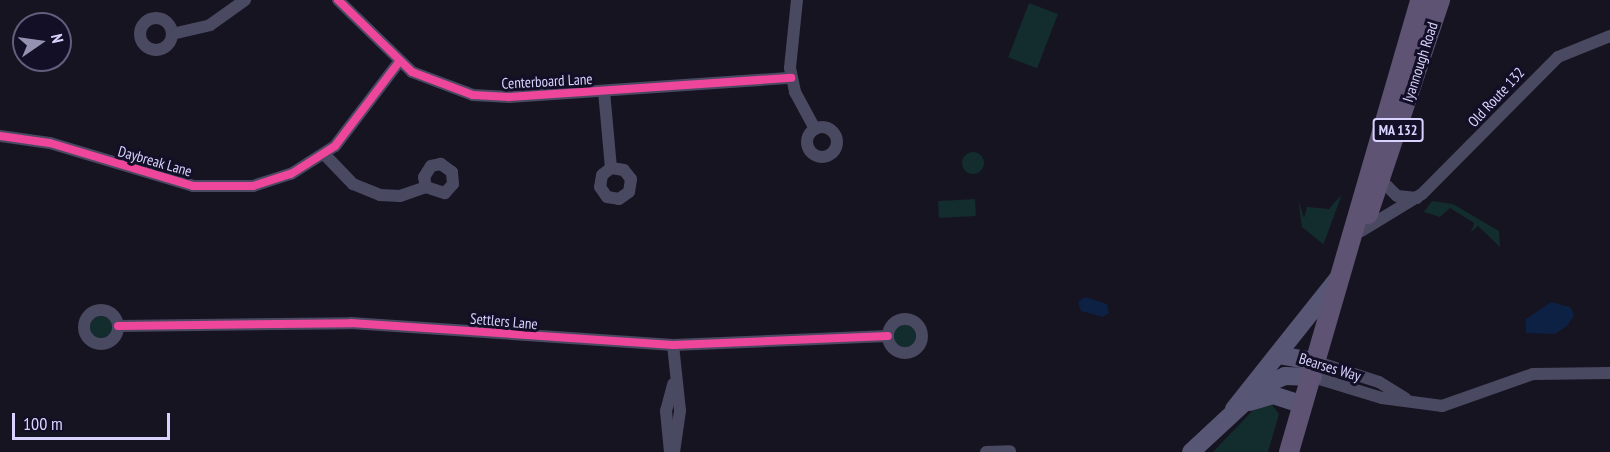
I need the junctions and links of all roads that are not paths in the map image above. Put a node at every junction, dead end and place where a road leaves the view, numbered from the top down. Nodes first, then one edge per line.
1 (245, 0) edge
2 (338, 0) edge
3 (797, 0) edge
4 (1420, 0) edge
5 (1440, 0) edge
6 (172, 34) dead end
7 (1610, 36) edge
8 (399, 62) junction
9 (791, 78) junction
10 (604, 91) junction
11 (815, 129) dead end
12 (0, 136) edge
13 (324, 154) junction
14 (612, 168) dead end
15 (1382, 181) junction
16 (426, 187) dead end
17 (1417, 198) junction
18 (1361, 231) junction
19 (1347, 263) junction
20 (118, 326) dead end
21 (888, 336) dead end
22 (673, 345) junction
23 (1278, 355) junction
24 (1315, 369) junction
25 (1610, 372) edge
26 (1303, 405) junction
27 (1234, 409) junction
28 (1010, 451) edge
29 (672, 452) edge
30 (986, 452) edge
31 (1191, 452) edge
32 (1289, 452) edge

1 - 6 street
2 - 8 street, Centerboard Lane
3 - 9 street
4 - 19 main road, Iyannough Road / MA 132
5 - 15 main road, Iyannough Road / MA 132
7 - 17 street, Old Route 132
8 - 10 street, Centerboard Lane
8 - 13 street, Daybreak Lane
9 - 10 street, Centerboard Lane
9 - 11 street
10 - 14 street
12 - 13 street, Daybreak Lane
13 - 16 street
15 - 17 street
15 - 18 main road, Iyannough Road / MA 132
17 - 18 street, Old Route 132
18 - 19 main road, Iyannough Road / MA 132
19 - 23 main road
19 - 24 main road, Iyannough Road / MA 132
20 - 22 street, Settlers Lane
21 - 22 street, Settlers Lane
22 - 29 street
23 - 24 main road, Bearses Way
23 - 27 main road, Bearses Way
24 - 25 street, Bearses Way
24 - 26 main road, Iyannough Road / MA 132
24 - 27 main road, Bearses Way
26 - 27 main road
26 - 32 main road, Iyannough Road / MA 132
27 - 31 main road, Bearses Way
28 - 30 street

